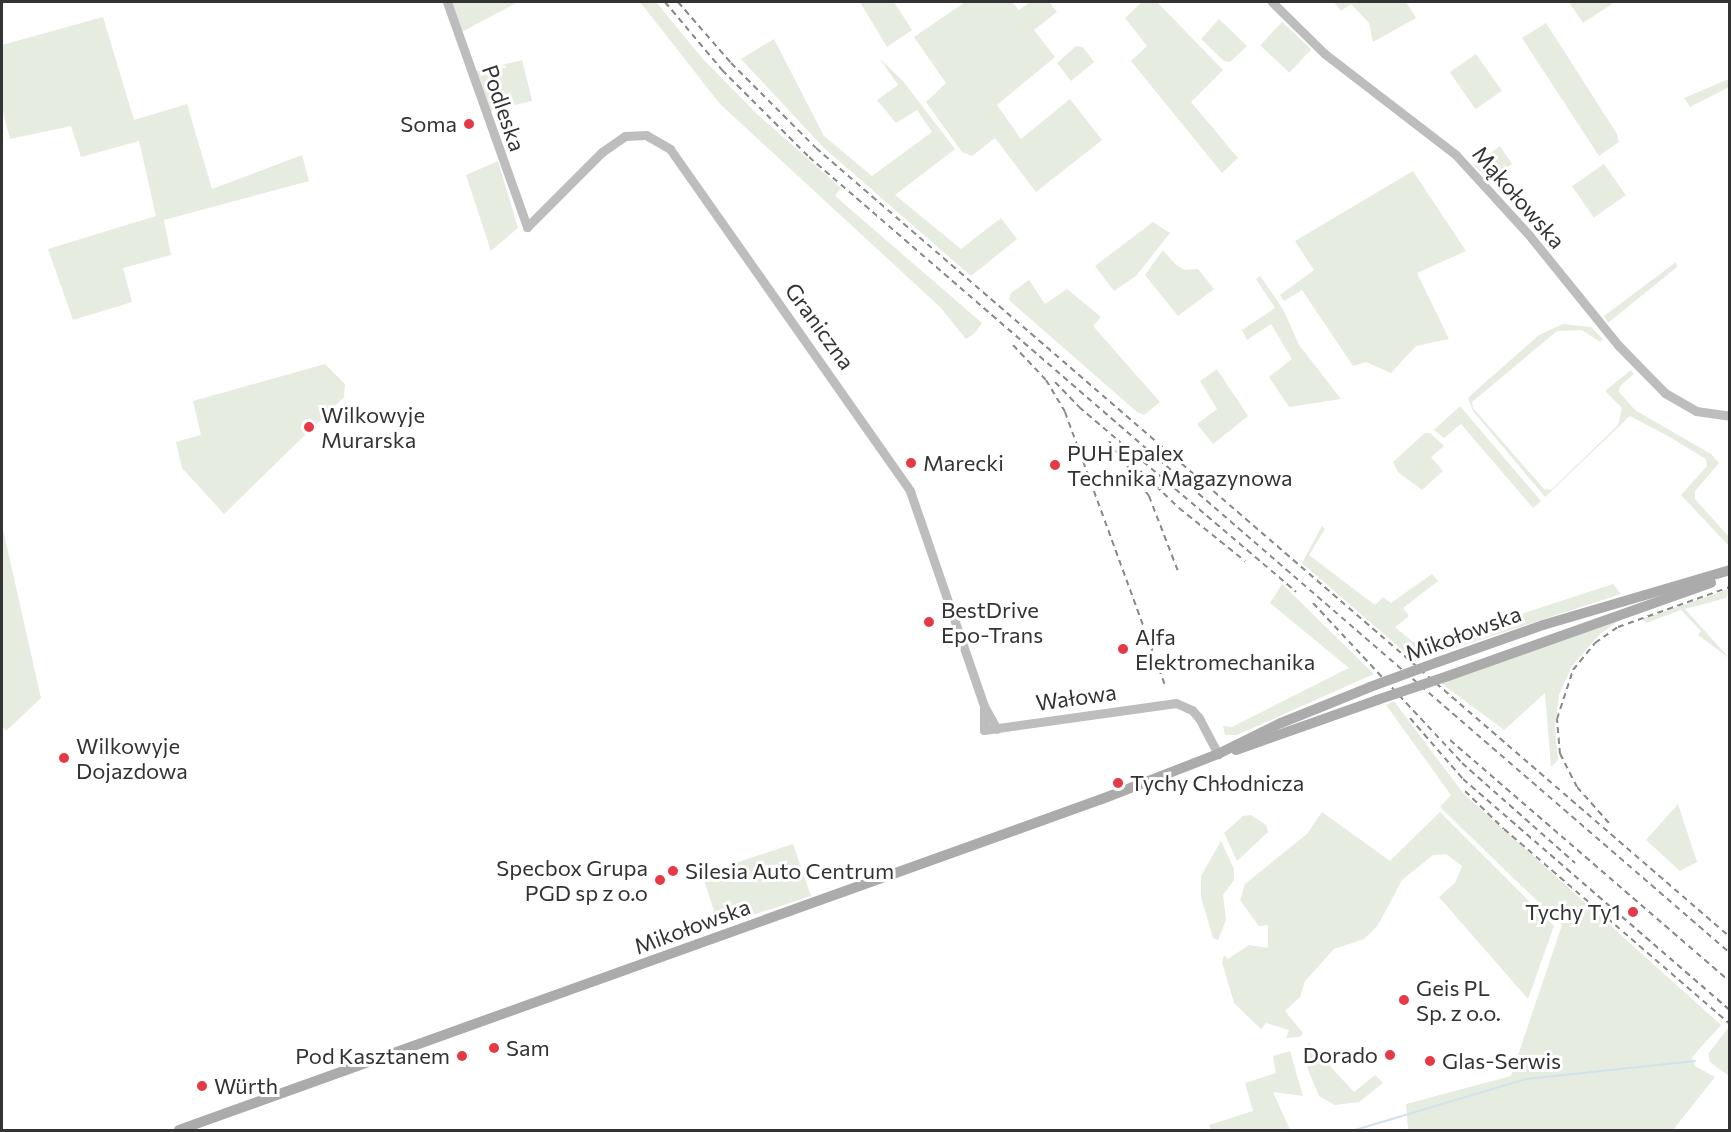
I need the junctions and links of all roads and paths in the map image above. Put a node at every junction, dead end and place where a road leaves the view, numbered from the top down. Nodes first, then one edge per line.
1 (447, 2) edge
2 (1272, 2) edge
3 (527, 227) joint
4 (1730, 416) edge
5 (1730, 570) edge
6 (1730, 577) edge
7 (984, 706) junction
8 (997, 729) junction
9 (1218, 754) junction
10 (179, 1131) edge

1 - 3 street, Podleska
2 - 4 street, Mąkołowska
3 - 7 street, Graniczna
5 - 9 main road, Mikołowska, bridge
6 - 9 main road, Mikołowska, bridge
7 - 8 street
7 - 8 street, Wałowa
8 - 9 street, Wałowa
9 - 10 main road, Mikołowska

